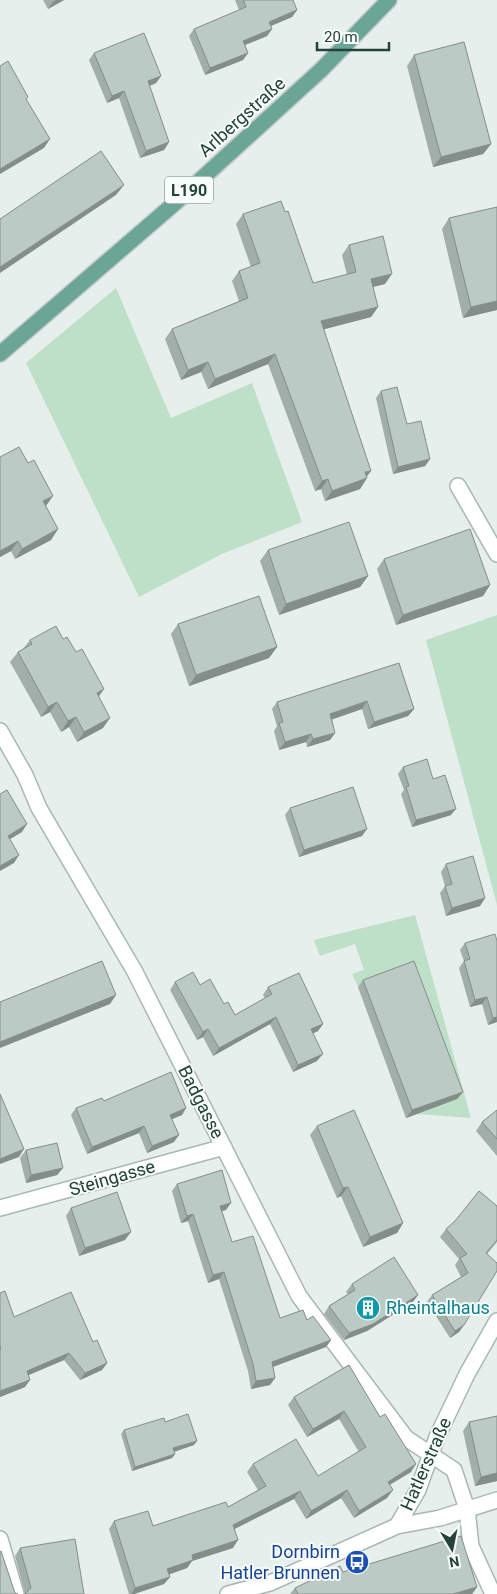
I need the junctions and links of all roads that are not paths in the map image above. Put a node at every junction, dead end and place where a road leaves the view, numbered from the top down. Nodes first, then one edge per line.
1 (390, 0) edge
2 (0, 354) edge
3 (458, 486) dead end
4 (497, 554) edge
5 (0, 732) edge
6 (224, 1147) junction
7 (0, 1208) edge
8 (497, 1321) edge
9 (429, 1453) junction
10 (497, 1500) edge
11 (467, 1509) junction
12 (397, 1526) junction
13 (0, 1539) edge
14 (16, 1594) edge
15 (228, 1594) edge
16 (493, 1594) edge

1 - 2 main road, Arlbergstraße / L190
3 - 4 street
5 - 6 street, Badgasse
6 - 7 street, Steingasse
6 - 9 street, Badgasse
8 - 9 street, Hatlerstraße
9 - 11 street, Badgasse
9 - 12 street, Hatlerstraße
10 - 11 street
11 - 12 street
11 - 16 street, Badgasse
12 - 15 street, Hatlerstraße
13 - 14 street

